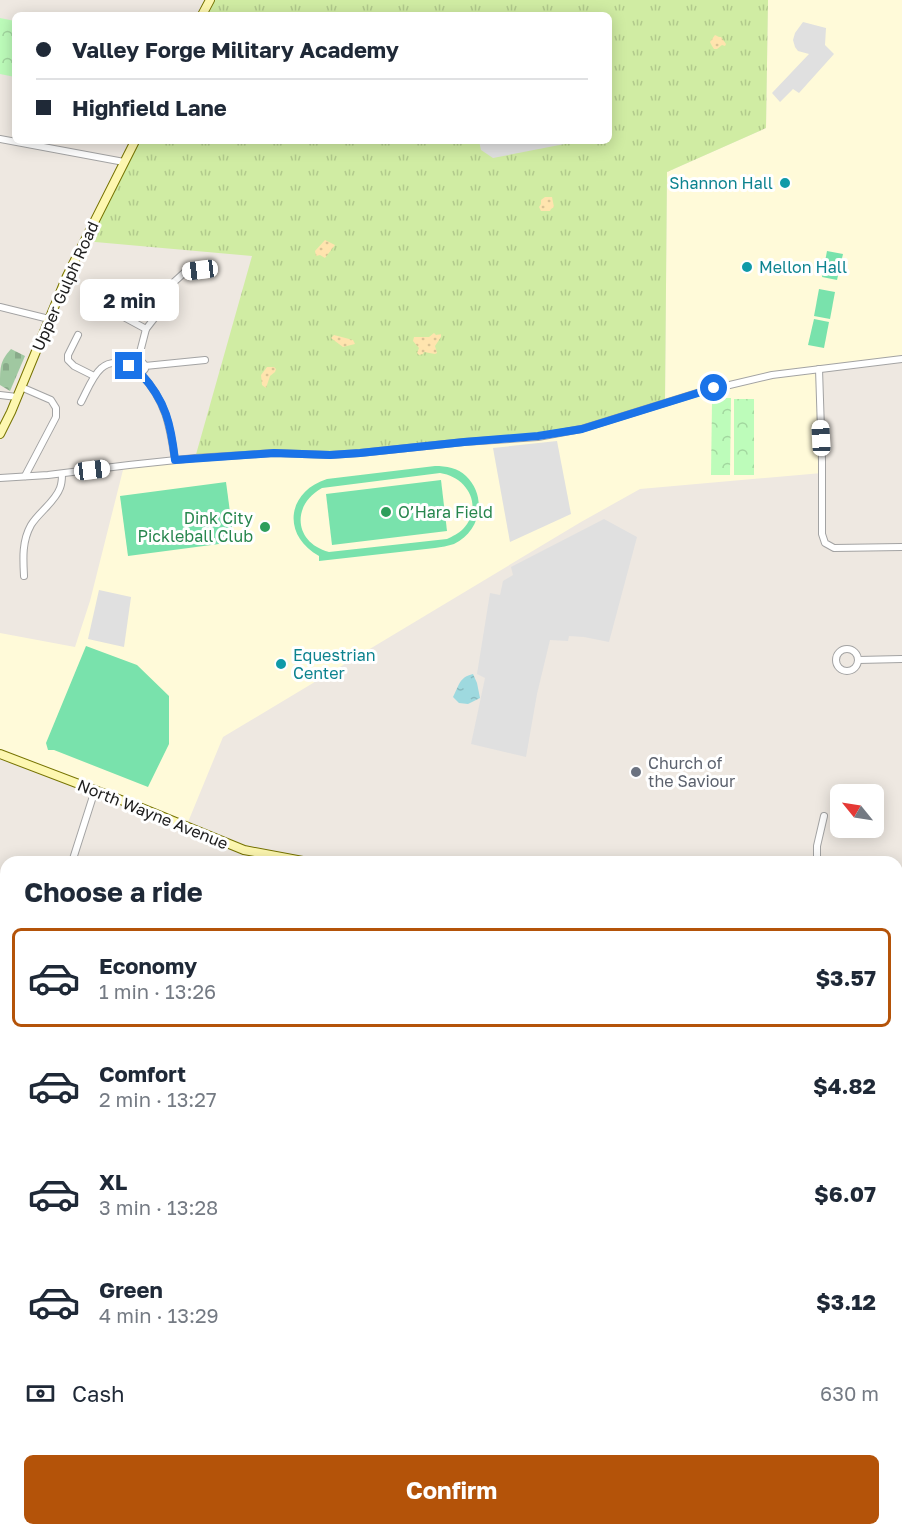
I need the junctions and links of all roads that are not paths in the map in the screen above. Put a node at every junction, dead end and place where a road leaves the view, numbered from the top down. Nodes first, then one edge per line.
1 (27, 144) edge
2 (133, 144) edge
3 (124, 162) junction
4 (200, 270) dead end
5 (107, 291) dead end
6 (0, 307) edge
7 (111, 310) junction
8 (93, 316) dead end
9 (49, 319) junction
10 (146, 329) junction
11 (78, 335) dead end
12 (902, 359) edge
13 (138, 360) junction
14 (205, 360) dead end
15 (129, 366) junction
16 (145, 366) junction
17 (819, 369) junction
18 (141, 374) junction
19 (94, 376) junction
20 (21, 387) junction
21 (0, 395) edge
22 (17, 397) junction
23 (81, 402) dead end
24 (0, 434) edge
25 (175, 460) junction
26 (62, 474) junction
27 (25, 476) junction
28 (0, 478) edge
29 (902, 546) edge
30 (24, 576) dead end
31 (902, 659) edge
32 (858, 660) dead end
33 (0, 754) edge
34 (95, 790) junction
35 (824, 816) dead end
36 (74, 856) edge
37 (268, 856) edge
38 (817, 856) edge

1 - 3 street
2 - 3 street, Upper Gulph Road
3 - 9 street, Upper Gulph Road
4 - 10 street
5 - 7 street
6 - 9 street
7 - 8 street
7 - 10 street
9 - 20 street, Upper Gulph Road
10 - 13 street
11 - 19 street
12 - 17 street
13 - 15 street
13 - 16 street
14 - 16 street
15 - 18 street
15 - 19 street
16 - 18 street
17 - 25 street
17 - 29 street
18 - 25 street
19 - 23 street
20 - 22 street, Upper Gulph Road
20 - 27 street
21 - 22 street
22 - 24 street, Upper Gulph Road
25 - 26 street
26 - 27 street
26 - 30 street
27 - 28 street
31 - 32 street
33 - 34 street, North Wayne Avenue
34 - 36 street
34 - 37 street, North Wayne Avenue
35 - 38 street

